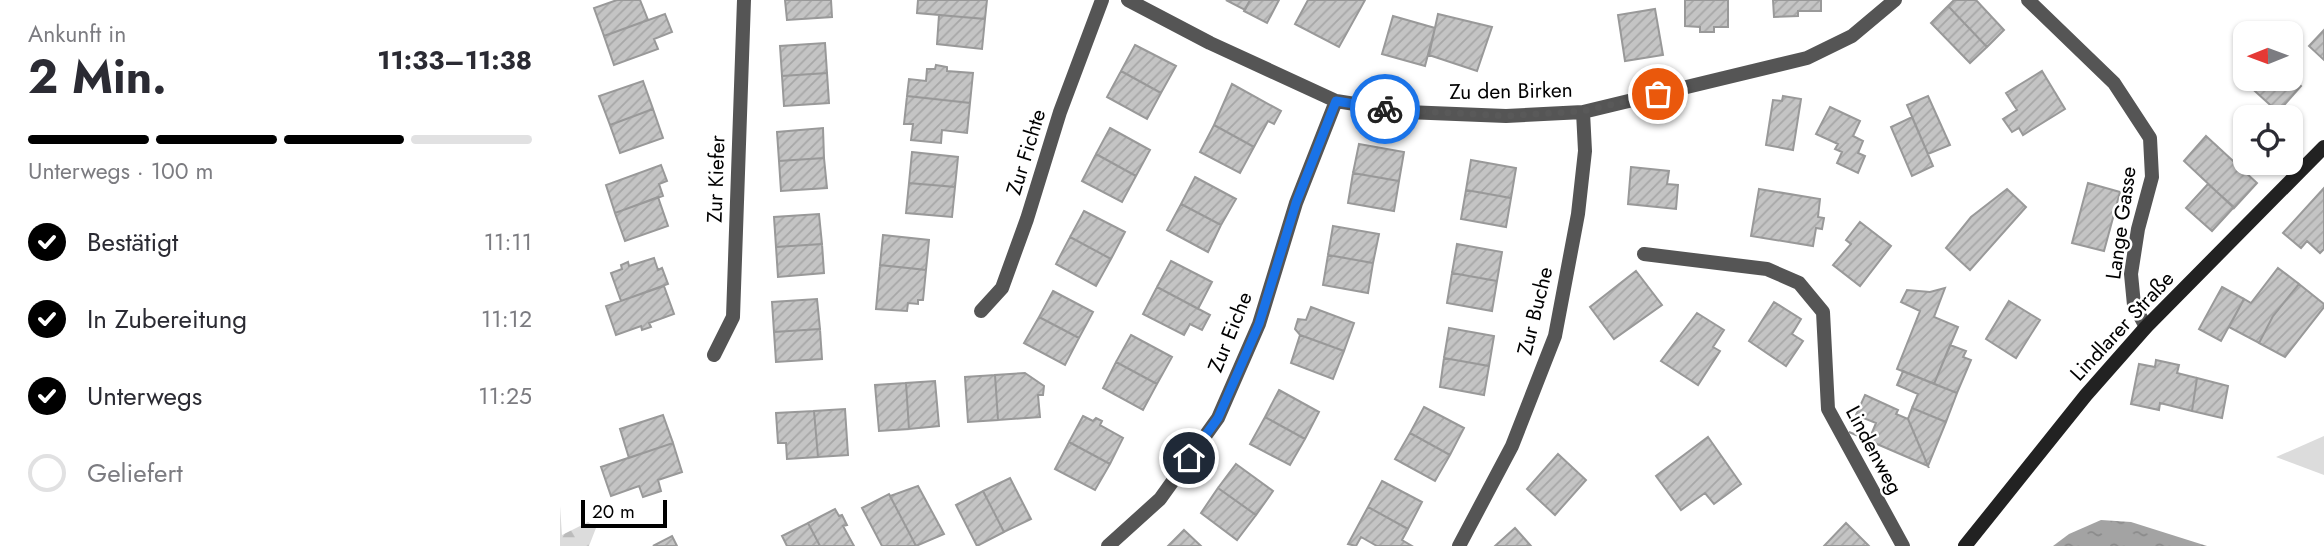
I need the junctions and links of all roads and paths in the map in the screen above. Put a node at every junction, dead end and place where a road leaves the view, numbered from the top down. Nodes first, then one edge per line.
1 (744, 0) edge
2 (1102, 0) edge
3 (1128, 0) edge
4 (1895, 0) edge
5 (2028, 0) edge
6 (1336, 101) junction
7 (1583, 111) junction
8 (2324, 147) edge
9 (1644, 254) dead end
10 (981, 311) dead end
11 (2146, 327) junction
12 (714, 355) dead end
13 (1108, 546) edge
14 (1459, 546) edge
15 (1903, 546) edge
16 (1965, 546) edge

1 - 12 street, Zur Kiefer
2 - 10 street, Zur Fichte
3 - 6 street, Zu den Birken
4 - 7 street, Zu den Birken
5 - 11 street, Lange Gasse
6 - 7 street, Zu den Birken
6 - 13 street, Zur Eiche
7 - 14 street, Zur Buche
8 - 11 main road, Lindlarer Straße
9 - 15 street, Lindenweg
11 - 16 main road, Lindlarer Straße

